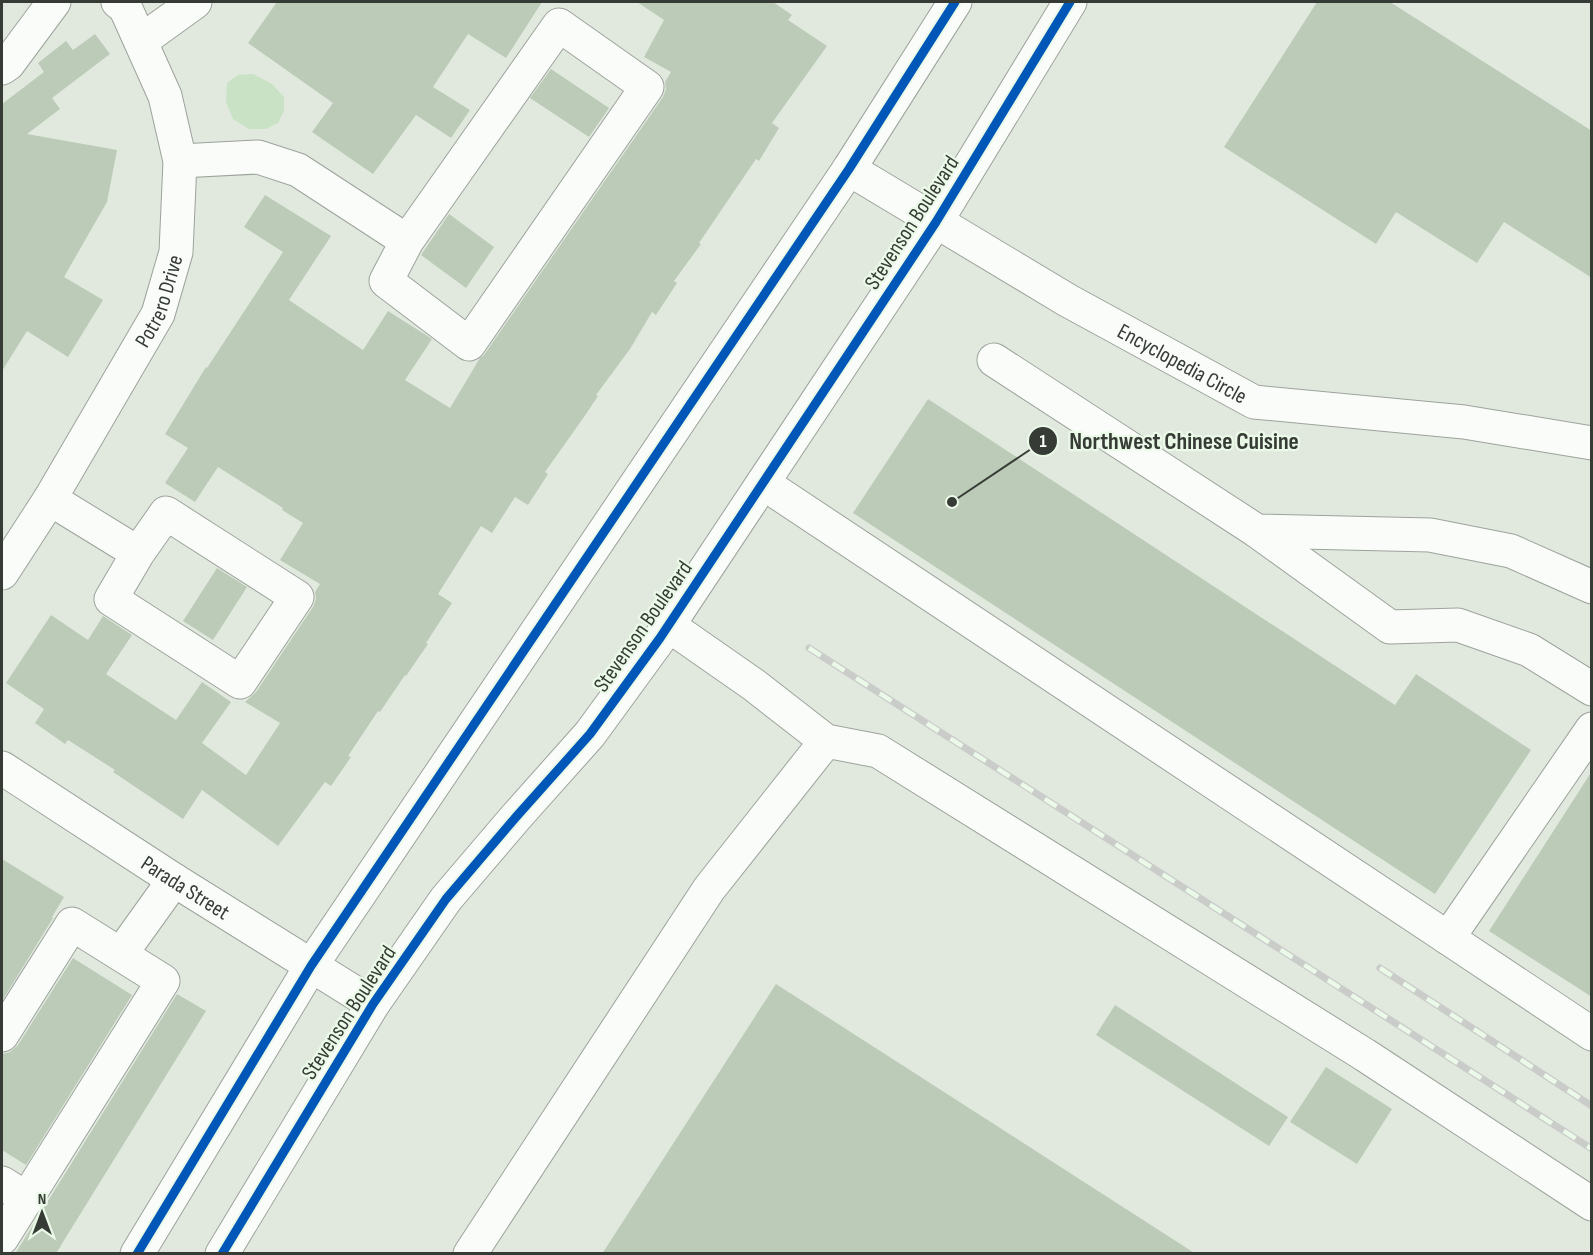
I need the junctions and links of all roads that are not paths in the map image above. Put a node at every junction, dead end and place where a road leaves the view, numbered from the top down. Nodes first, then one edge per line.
1 (54, 2) edge
2 (118, 2) edge
3 (195, 2) edge
4 (955, 2) edge
5 (1070, 2) edge
6 (141, 42) junction
7 (2, 68) edge
8 (180, 161) junction
9 (849, 169) junction
10 (936, 222) junction
11 (407, 241) junction
12 (994, 360) dead end
13 (1592, 443) edge
14 (763, 483) junction
15 (50, 499) junction
16 (1257, 531) junction
17 (138, 553) junction
18 (2, 573) edge
19 (1592, 587) edge
20 (668, 625) junction
21 (1592, 689) edge
22 (1592, 729) edge
23 (826, 741) junction
24 (2, 768) edge
25 (174, 880) junction
26 (1448, 938) junction
27 (121, 954) junction
28 (311, 966) junction
29 (373, 1004) junction
30 (1592, 1034) edge
31 (2, 1035) edge
32 (14, 1191) edge
33 (1592, 1204) edge
34 (2, 1239) edge
35 (137, 1254) edge
36 (222, 1254) edge
37 (470, 1254) edge

1 - 7 street
2 - 6 street, Potrero Drive
3 - 6 street
4 - 9 street
5 - 10 street, Stevenson Boulevard
6 - 8 street, Potrero Drive
8 - 11 street
8 - 15 street, Potrero Drive
9 - 10 street, Encyclopedia Circle
9 - 28 street
10 - 13 street, Encyclopedia Circle
10 - 14 street, Stevenson Boulevard
11 - 11 street
12 - 16 street
14 - 20 street, Stevenson Boulevard
14 - 26 street
15 - 17 street
15 - 18 street, Potrero Drive
16 - 19 street
16 - 21 street
17 - 17 street
20 - 23 street
20 - 29 street, Stevenson Boulevard
22 - 26 street
23 - 33 street
23 - 37 street
24 - 25 street, Parada Street
25 - 27 street
25 - 28 street, Parada Street
26 - 30 street
27 - 31 street
27 - 32 street
28 - 29 street, Parada Street
28 - 35 street
29 - 36 street, Stevenson Boulevard
32 - 34 street

